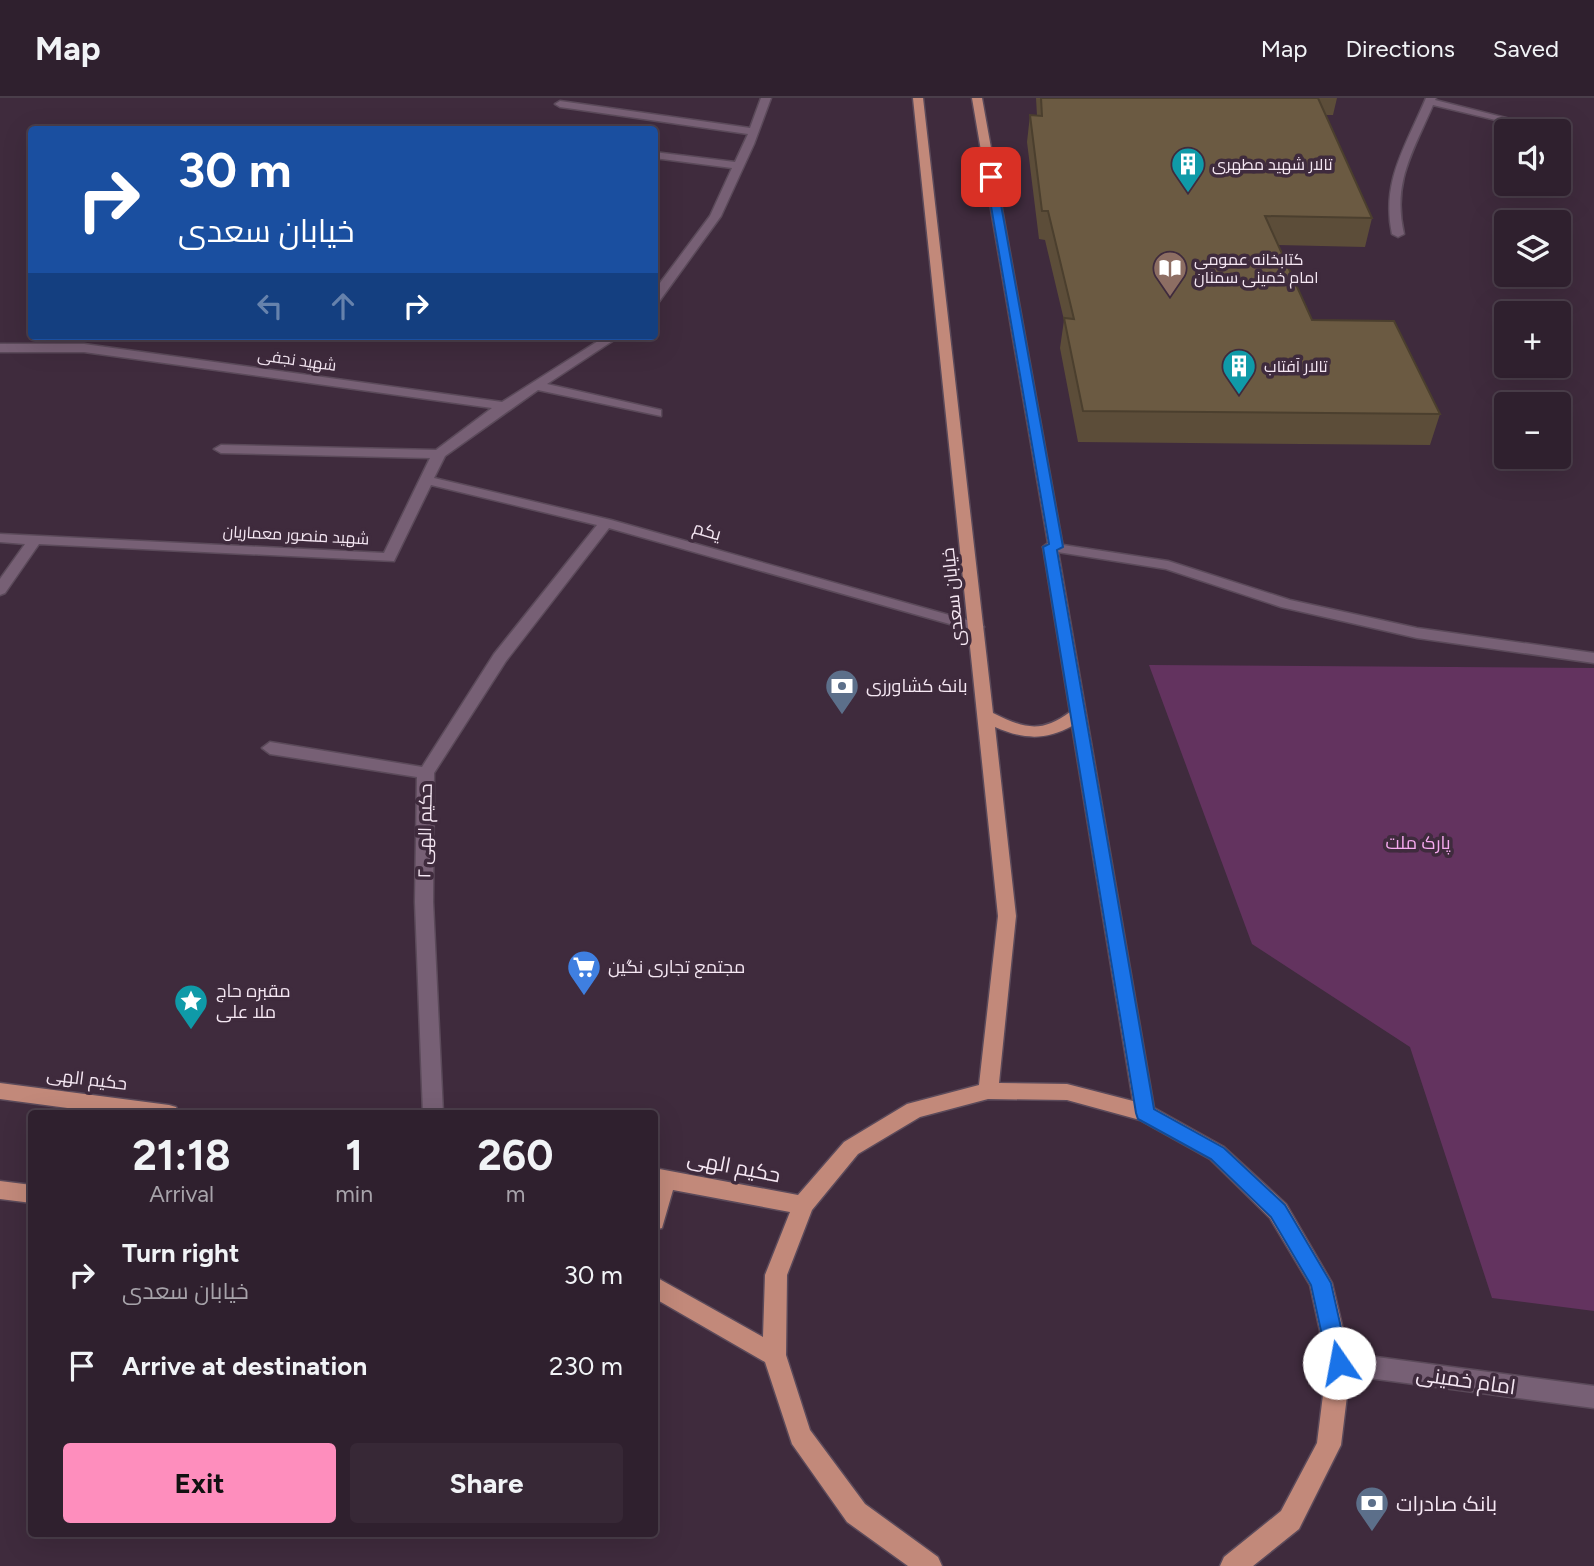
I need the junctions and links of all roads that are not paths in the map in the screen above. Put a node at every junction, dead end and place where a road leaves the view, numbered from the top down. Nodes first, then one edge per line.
1 (766, 98) edge
2 (918, 98) edge
3 (977, 98) edge
4 (1431, 100) edge
5 (560, 104) dead end
6 (1503, 119) edge
7 (753, 132) junction
8 (658, 156) edge
9 (738, 166) junction
10 (1398, 234) dead end
11 (658, 294) edge
12 (608, 340) edge
13 (0, 348) edge
14 (538, 386) junction
15 (505, 406) junction
16 (656, 413) dead end
17 (221, 449) dead end
18 (439, 454) junction
19 (426, 480) junction
20 (606, 523) junction
21 (0, 538) edge
22 (35, 540) junction
23 (1049, 547) junction
24 (0, 590) edge
25 (976, 626) junction
26 (1594, 657) edge
27 (1077, 714) junction
28 (986, 716) junction
29 (270, 748) dead end
30 (425, 773) junction
31 (0, 1091) edge
32 (988, 1091) junction
33 (146, 1110) edge
34 (433, 1110) edge
35 (1145, 1113) junction
36 (660, 1177) edge
37 (0, 1189) edge
38 (28, 1193) edge
39 (803, 1205) junction
40 (658, 1288) edge
41 (774, 1354) junction
42 (1339, 1363) junction
43 (1594, 1397) edge
44 (929, 1566) edge
45 (1233, 1566) edge

1 - 7 street
2 - 25 main road, خیابان سعدی
3 - 23 main road
4 - 6 street
4 - 10 street
5 - 7 street
7 - 9 street
8 - 9 street
9 - 11 street
12 - 14 street, شهید منصور معماریان
13 - 15 street, شهید نجفی
14 - 15 street, شهید منصور معماریان
14 - 16 street
15 - 18 street, شهید منصور معماریان
17 - 18 street
18 - 19 street, شهید منصور معماریان
19 - 20 street, یکم
19 - 22 street, شهید منصور معماریان
20 - 25 street, یکم
20 - 30 street, حکیم الهی ۲
21 - 22 street, شهید منصور معماریان
22 - 24 street
23 - 26 street
23 - 27 main road
25 - 28 main road, خیابان سعدی
27 - 28 main road
27 - 35 main road
28 - 32 main road, خیابان سعدی
29 - 30 street
30 - 34 street, حکیم الهی ۲
31 - 33 main road, حکیم الهی
32 - 35 main road
32 - 39 main road
35 - 42 main road
36 - 39 main road, حکیم الهی
37 - 38 main road
39 - 41 main road
40 - 41 main road
41 - 44 main road
42 - 43 street, امام خمینی
42 - 45 main road

